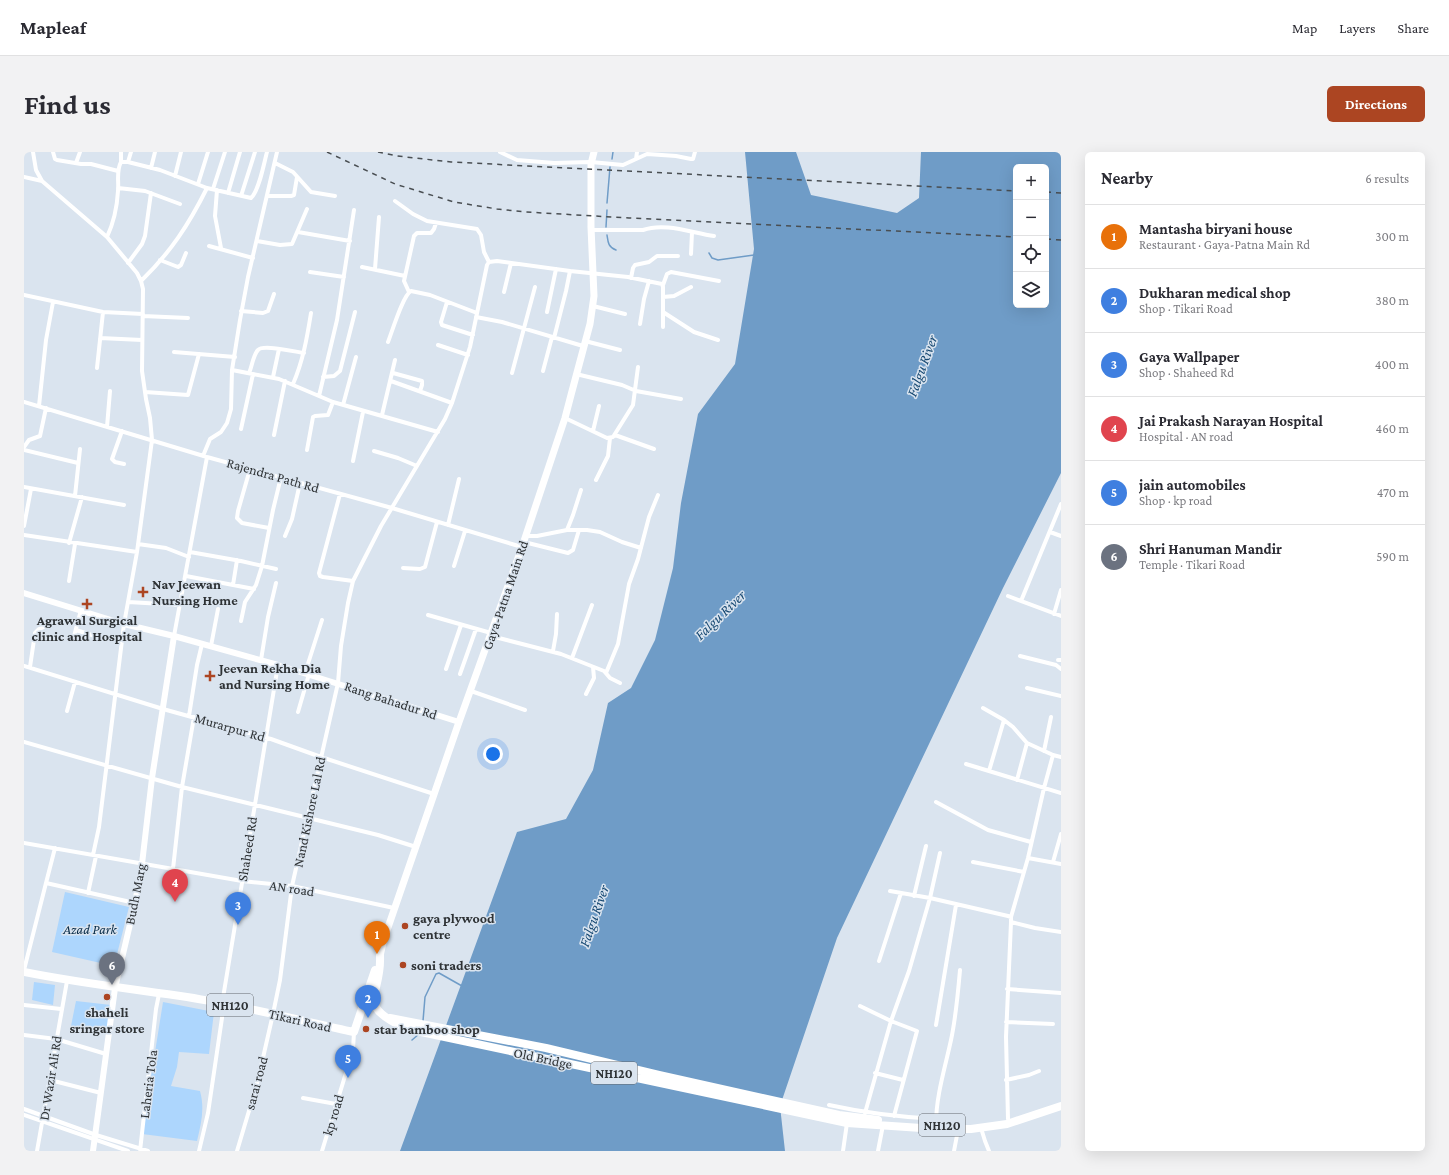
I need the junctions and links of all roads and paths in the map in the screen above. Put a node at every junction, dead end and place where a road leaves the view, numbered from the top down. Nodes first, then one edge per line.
1 (33, 152) edge
2 (53, 152) edge
3 (80, 152) edge
4 (121, 152) edge
5 (131, 152) edge
6 (155, 152) edge
7 (182, 152) edge
8 (208, 152) edge
9 (225, 152) edge
10 (240, 152) edge
11 (255, 152) edge
12 (267, 152) edge
13 (277, 152) edge
14 (500, 152) edge
15 (594, 152) edge
16 (637, 152) edge
17 (695, 152) edge
18 (663, 154) edge
19 (636, 159) junction
20 (121, 162) junction
21 (128, 162) junction
22 (275, 163) junction
23 (76, 164) junction
24 (591, 164) junction
25 (150, 168) junction
26 (118, 171) junction
27 (175, 176) junction
28 (297, 176) junction
29 (24, 177) edge
30 (42, 182) junction
31 (198, 184) junction
32 (118, 188) junction
33 (207, 188) junction
34 (215, 190) junction
35 (151, 193) junction
36 (228, 193) junction
37 (241, 196) junction
38 (268, 196) junction
39 (335, 196) dead end
40 (395, 201) dead end
41 (180, 204) dead end
42 (307, 209) dead end
43 (354, 210) dead end
44 (380, 217) dead end
45 (436, 223) junction
46 (591, 229) junction
47 (298, 232) junction
48 (692, 232) junction
49 (714, 236) dead end
50 (107, 237) junction
51 (257, 241) junction
52 (350, 241) junction
53 (208, 246) dead end
54 (221, 248) junction
55 (186, 253) dead end
56 (691, 254) dead end
57 (678, 256) dead end
58 (253, 258) junction
59 (160, 260) junction
60 (489, 262) junction
61 (128, 263) junction
62 (511, 263) junction
63 (362, 267) dead end
64 (375, 269) junction
65 (556, 269) junction
66 (570, 271) junction
67 (310, 272) dead end
68 (594, 274) junction
69 (405, 276) junction
70 (344, 277) junction
71 (631, 278) junction
72 (141, 281) junction
73 (650, 281) junction
74 (719, 281) dead end
75 (663, 285) junction
76 (535, 287) dead end
77 (691, 287) dead end
78 (409, 292) junction
79 (504, 292) dead end
80 (274, 294) dead end
81 (24, 295) edge
82 (663, 297) junction
83 (53, 302) junction
84 (447, 302) junction
85 (593, 306) junction
86 (241, 311) junction
87 (103, 312) junction
88 (355, 312) dead end
89 (547, 312) dead end
90 (663, 312) junction
91 (311, 313) dead end
92 (625, 314) dead end
93 (143, 315) junction
94 (477, 315) junction
95 (188, 318) dead end
96 (640, 324) dead end
97 (663, 327) dead end
98 (525, 328) junction
99 (473, 335) junction
100 (100, 338) junction
101 (553, 338) junction
102 (142, 340) junction
103 (718, 340) dead end
104 (388, 342) dead end
105 (584, 343) junction
106 (438, 345) dead end
107 (279, 349) junction
108 (620, 350) dead end
109 (174, 352) dead end
110 (304, 353) junction
111 (199, 354) junction
112 (468, 355) junction
113 (235, 357) junction
114 (356, 357) dead end
115 (395, 360) dead end
116 (638, 367) dead end
117 (97, 368) dead end
118 (232, 370) junction
119 (543, 371) dead end
120 (512, 372) dead end
121 (392, 373) junction
122 (251, 374) junction
123 (576, 374) junction
124 (273, 377) junction
125 (323, 377) junction
126 (285, 380) junction
127 (391, 381) junction
128 (293, 384) junction
129 (110, 391) dead end
130 (420, 391) junction
131 (636, 391) junction
132 (144, 392) junction
133 (319, 396) junction
134 (681, 399) dead end
135 (24, 402) edge
136 (333, 402) junction
137 (452, 402) junction
138 (344, 405) junction
139 (39, 406) junction
140 (599, 406) dead end
141 (46, 408) junction
142 (363, 412) junction
143 (382, 415) junction
144 (565, 418) junction
145 (107, 427) junction
146 (241, 429) dead end
147 (122, 431) junction
148 (593, 431) junction
149 (438, 432) junction
150 (615, 435) junction
151 (274, 436) dead end
152 (610, 438) junction
153 (152, 440) junction
154 (24, 448) edge
155 (80, 449) dead end
156 (654, 449) dead end
157 (307, 450) dead end
158 (374, 451) dead end
159 (205, 456) junction
160 (353, 461) dead end
161 (78, 463) junction
162 (124, 464) dead end
163 (417, 466) junction
164 (250, 469) junction
165 (281, 478) junction
166 (459, 479) dead end
167 (596, 480) dead end
168 (300, 483) junction
169 (24, 487) edge
170 (31, 489) junction
171 (581, 490) dead end
172 (340, 494) junction
173 (658, 495) dead end
174 (75, 496) junction
175 (82, 497) junction
176 (1061, 504) edge
177 (124, 505) dead end
178 (392, 508) junction
179 (437, 522) junction
180 (448, 525) junction
181 (24, 526) edge
182 (270, 528) junction
183 (567, 530) junction
184 (579, 530) junction
185 (465, 531) junction
186 (1050, 532) junction
187 (285, 536) dead end
188 (1061, 536) edge
189 (24, 537) edge
190 (524, 542) junction
191 (69, 543) junction
192 (75, 544) junction
193 (138, 544) junction
194 (641, 548) junction
195 (137, 552) junction
196 (189, 554) junction
197 (237, 560) junction
198 (262, 566) junction
199 (454, 566) dead end
200 (402, 568) dead end
201 (276, 570) dead end
202 (186, 576) junction
203 (69, 581) dead end
204 (353, 581) junction
205 (276, 584) dead end
206 (233, 585) junction
207 (254, 589) junction
208 (1061, 590) edge
209 (24, 593) edge
210 (1008, 596) dead end
211 (1021, 601) junction
212 (128, 602) junction
213 (180, 605) junction
214 (592, 605) dead end
215 (218, 609) dead end
216 (81, 610) junction
217 (558, 614) dead end
218 (1054, 614) junction
219 (428, 615) dead end
220 (1061, 616) edge
221 (322, 620) dead end
222 (241, 621) dead end
223 (124, 624) junction
224 (462, 625) junction
225 (47, 626) dead end
226 (476, 629) junction
227 (76, 630) junction
228 (491, 634) junction
229 (174, 636) junction
230 (98, 637) dead end
231 (73, 640) dead end
232 (202, 644) junction
233 (211, 646) junction
234 (552, 651) junction
235 (1020, 656) dead end
236 (572, 658) junction
237 (261, 660) junction
238 (278, 665) junction
239 (24, 666) edge
240 (30, 667) junction
241 (593, 667) junction
242 (446, 669) dead end
243 (1061, 670) edge
244 (606, 672) junction
245 (307, 674) junction
246 (460, 674) dead end
247 (75, 682) junction
248 (338, 683) junction
249 (620, 683) dead end
250 (1026, 688) dead end
251 (471, 691) junction
252 (115, 694) junction
253 (586, 694) dead end
254 (1061, 696) edge
255 (983, 708) dead end
256 (163, 709) junction
257 (525, 710) dead end
258 (68, 711) dead end
259 (298, 712) dead end
260 (189, 716) junction
261 (1051, 716) dead end
262 (194, 717) junction
263 (1004, 720) junction
264 (459, 722) junction
265 (266, 738) junction
266 (24, 742) edge
267 (1027, 743) junction
268 (1044, 752) junction
269 (1053, 755) junction
270 (321, 757) junction
271 (1061, 757) edge
272 (966, 764) dead end
273 (106, 765) junction
274 (989, 771) junction
275 (152, 778) junction
276 (1017, 780) junction
277 (182, 787) junction
278 (1044, 788) junction
279 (1061, 793) edge
280 (434, 794) junction
281 (936, 802) dead end
282 (254, 806) junction
283 (307, 819) junction
284 (1061, 834) edge
285 (24, 842) edge
286 (1031, 842) junction
287 (926, 846) dead end
288 (416, 847) junction
289 (55, 848) junction
290 (940, 853) dead end
291 (94, 856) junction
292 (1028, 858) junction
293 (972, 862) dead end
294 (1053, 862) junction
295 (142, 864) junction
296 (1061, 864) edge
297 (173, 869) junction
298 (1024, 872) junction
299 (242, 881) junction
300 (46, 883) junction
301 (292, 886) junction
302 (890, 891) dead end
303 (88, 893) junction
304 (900, 893) junction
305 (914, 896) junction
306 (930, 898) junction
307 (135, 903) junction
308 (956, 905) junction
309 (394, 908) junction
310 (1011, 920) junction
311 (1061, 932) edge
312 (380, 956) junction
313 (879, 961) dead end
314 (960, 970) dead end
315 (24, 971) edge
316 (67, 981) junction
317 (115, 988) junction
318 (1008, 989) junction
319 (1061, 993) edge
320 (159, 994) junction
321 (222, 1004) junction
322 (24, 1005) edge
323 (860, 1006) dead end
324 (61, 1009) junction
325 (273, 1014) junction
326 (891, 1021) junction
327 (1006, 1022) junction
328 (1053, 1024) dead end
329 (936, 1025) dead end
330 (354, 1032) junction
331 (24, 1036) edge
332 (56, 1039) junction
333 (106, 1054) junction
334 (1038, 1071) dead end
335 (875, 1074) junction
336 (50, 1080) junction
337 (903, 1080) junction
338 (1006, 1080) junction
339 (101, 1092) junction
340 (303, 1098) dead end
341 (1061, 1101) edge
342 (336, 1104) junction
343 (829, 1105) dead end
344 (1061, 1106) edge
345 (24, 1109) edge
346 (865, 1113) junction
347 (820, 1114) junction
348 (24, 1115) edge
349 (44, 1116) junction
350 (894, 1116) junction
351 (1008, 1119) junction
352 (43, 1122) junction
353 (936, 1122) junction
354 (847, 1123) junction
355 (883, 1126) junction
356 (981, 1128) junction
357 (958, 1130) junction
358 (95, 1137) junction
359 (144, 1150) edge
360 (37, 1151) edge
361 (93, 1151) edge
362 (128, 1151) edge
363 (199, 1151) edge
364 (237, 1151) edge
365 (322, 1151) edge
366 (843, 1151) edge
367 (878, 1151) edge
368 (954, 1151) edge
369 (989, 1151) edge

1 - 30 street
2 - 23 street
3 - 23 street
4 - 20 street
5 - 21 street
6 - 25 street
7 - 27 street
8 - 31 street
9 - 34 street
10 - 36 street
11 - 37 street
12 - 37 street
13 - 22 street
14 - 24 street
15 - 24 main road, Gaya-Patna Main Rd
16 - 19 street
17 - 18 street
18 - 19 street
19 - 24 street
20 - 21 street
20 - 26 street
21 - 25 street
22 - 28 street
22 - 38 street
23 - 26 street
24 - 46 main road, Gaya-Patna Main Rd
25 - 27 street
26 - 32 street
27 - 31 street
28 - 38 street
28 - 39 street
29 - 30 street
30 - 50 street
31 - 33 street
32 - 35 street
32 - 50 street
33 - 34 street
33 - 59 street
34 - 36 street
34 - 54 street
35 - 41 street
35 - 61 street
36 - 37 street
38 - 51 street
40 - 45 street
42 - 47 street
43 - 52 street
44 - 64 street
45 - 60 street
45 - 69 street
46 - 48 street
46 - 68 main road, Gaya-Patna Main Rd
47 - 51 street
47 - 52 street
48 - 49 street
48 - 56 street
50 - 61 street
51 - 58 street
52 - 70 street
53 - 54 street
54 - 58 street
55 - 59 street
57 - 71 street
58 - 86 street
59 - 72 street
60 - 62 street
60 - 94 street, Nand Kishore Lal Rd
61 - 72 street
62 - 65 street
62 - 79 street
63 - 64 street
64 - 69 street
65 - 66 street
65 - 89 street
66 - 68 street
66 - 101 street
67 - 70 street
68 - 71 street
68 - 85 main road, Gaya-Patna Main Rd
69 - 78 street
70 - 125 street
71 - 73 street
72 - 93 street
73 - 75 street
73 - 96 street
74 - 75 street
75 - 82 street
76 - 98 street
77 - 82 street
78 - 84 street
78 - 104 street
80 - 86 street
81 - 83 street
82 - 90 street
83 - 87 street
83 - 139 street
84 - 94 street
84 - 99 street
85 - 92 street
85 - 105 main road, Gaya-Patna Main Rd
86 - 113 street
87 - 93 street
87 - 100 street
88 - 125 street
90 - 97 street
90 - 103 street
91 - 110 street
93 - 95 street
93 - 102 street
94 - 98 street
94 - 99 street, Nand Kishore Lal Rd
98 - 101 street
98 - 120 street
99 - 112 street, Nand Kishore Lal Rd
100 - 102 street
100 - 117 street
101 - 105 street
101 - 119 street
102 - 132 street
105 - 108 street
105 - 123 main road, Gaya-Patna Main Rd
106 - 112 street
107 - 110 street
107 - 122 street
107 - 124 street
109 - 111 street
110 - 128 street
111 - 113 street
111 - 132 street
112 - 137 street, Nand Kishore Lal Rd
113 - 118 street
114 - 138 street
115 - 121 street
116 - 131 street
118 - 122 street
118 - 159 street
121 - 127 street
121 - 130 street
122 - 124 street
122 - 146 street
123 - 131 street
123 - 144 main road, Gaya-Patna Main Rd
124 - 126 street
125 - 133 street
126 - 128 street
126 - 151 street
127 - 130 street
127 - 143 street
128 - 133 street
129 - 145 street
130 - 137 street
131 - 134 street
131 - 150 street
132 - 153 street
133 - 136 street
135 - 139 street, Rajendra Path Rd
136 - 138 street
136 - 157 street
137 - 149 street, Nand Kishore Lal Rd
138 - 142 street
139 - 141 street, Rajendra Path Rd
140 - 148 street
141 - 145 street, Rajendra Path Rd
141 - 154 street
142 - 143 street
142 - 160 street
143 - 149 street
144 - 148 street
144 - 190 main road, Gaya-Patna Main Rd
145 - 147 street, Rajendra Path Rd
147 - 153 street, Rajendra Path Rd
147 - 162 street
148 - 152 street
149 - 163 street, Nand Kishore Lal Rd
150 - 152 street
150 - 156 street
152 - 167 street
153 - 159 street, Rajendra Path Rd
153 - 193 street
154 - 161 street
155 - 161 street
158 - 163 street
159 - 164 street, Rajendra Path Rd
159 - 196 street
161 - 174 street
163 - 178 street, Nand Kishore Lal Rd
164 - 165 street, Rajendra Path Rd
164 - 182 street
165 - 168 street, Rajendra Path Rd
165 - 182 street
166 - 180 street
168 - 172 street, Rajendra Path Rd
168 - 187 street
169 - 170 street
170 - 174 street
170 - 181 street
171 - 183 street
172 - 178 street, Rajendra Path Rd
172 - 204 street
173 - 194 street
174 - 175 street
175 - 177 street
175 - 191 street
176 - 186 street
178 - 179 street, Rajendra Path Rd
178 - 204 street, Nand Kishore Lal Rd
179 - 180 street, Rajendra Path Rd
179 - 200 street
180 - 185 street, Rajendra Path Rd
182 - 198 street
183 - 184 street
183 - 190 street
184 - 190 street, Rajendra Path Rd
184 - 194 street
185 - 190 street, Rajendra Path Rd
185 - 199 street
186 - 188 street
186 - 211 street
189 - 191 street
190 - 228 main road, Gaya-Patna Main Rd
191 - 192 street
192 - 195 street
192 - 203 street
193 - 195 street
193 - 196 street
194 - 244 street
195 - 212 street
196 - 197 street
196 - 202 street
197 - 198 street
197 - 206 street
198 - 201 street
198 - 207 street
202 - 206 street
202 - 213 street
204 - 248 street, Nand Kishore Lal Rd
205 - 237 street
206 - 207 street
207 - 222 street
208 - 218 street
209 - 216 street, Rang Bahadur Rd
210 - 211 street
211 - 218 street
212 - 213 street
212 - 223 street
213 - 229 street
214 - 236 street
215 - 233 street
216 - 223 street, Rang Bahadur Rd
216 - 227 street
217 - 234 street
218 - 220 street
219 - 224 street
221 - 245 street
223 - 229 street, Rang Bahadur Rd
223 - 252 street
224 - 226 street
224 - 242 street
225 - 240 street
226 - 228 street
226 - 246 street
227 - 230 street
227 - 231 street
228 - 234 street
228 - 251 main road, Gaya-Patna Main Rd
229 - 232 street, Rang Bahadur Rd
229 - 256 street, Budh Marg
232 - 233 street, Rang Bahadur Rd
232 - 260 street
233 - 237 street, Rang Bahadur Rd
234 - 236 street
235 - 243 street
236 - 241 street
237 - 238 street, Rang Bahadur Rd
238 - 245 street, Rang Bahadur Rd
238 - 265 street, Shaheed Rd
239 - 240 street, Murarpur Rd
240 - 247 street, Murarpur Rd
241 - 244 street
241 - 253 street
244 - 249 street
245 - 248 street, Rang Bahadur Rd
245 - 259 street
247 - 252 street, Murarpur Rd
247 - 258 street
248 - 264 street, Rang Bahadur Rd
248 - 270 street, Nand Kishore Lal Rd
250 - 254 street
251 - 257 street
251 - 264 main road, Gaya-Patna Main Rd
252 - 256 street, Murarpur Rd
252 - 273 street
255 - 263 street
256 - 260 street, Murarpur Rd
256 - 275 street, Budh Marg
260 - 262 street, Murarpur Rd
261 - 268 street
262 - 265 street, Murarpur Rd
262 - 277 street
263 - 267 street
263 - 274 street
264 - 280 main road, Gaya-Patna Main Rd
265 - 270 street, Murarpur Rd
265 - 282 street, Shaheed Rd
266 - 273 street
267 - 268 street
267 - 276 street
268 - 269 street
269 - 271 street
269 - 278 street
270 - 280 street, Murarpur Rd
270 - 283 street, Nand Kishore Lal Rd
272 - 274 street
273 - 275 street
273 - 291 street
274 - 276 street
275 - 277 street
275 - 295 street, Budh Marg
276 - 278 street
277 - 282 street
277 - 297 street
278 - 279 street
278 - 286 street
280 - 288 main road, Gaya-Patna Main Rd
281 - 286 street
282 - 283 street
282 - 299 street, Shaheed Rd
283 - 288 street
283 - 301 street, Nand Kishore Lal Rd
284 - 294 street
285 - 289 street, AN road
286 - 292 street
287 - 305 street
288 - 309 main road, Gaya-Patna Main Rd
289 - 291 street, AN road
289 - 300 street
290 - 306 street
291 - 295 street, AN road
291 - 303 street
292 - 294 street
292 - 298 street
293 - 298 street
294 - 296 street
295 - 297 street, AN road
295 - 307 street, Budh Marg
297 - 299 street, AN road
298 - 310 street
299 - 301 street, AN road
299 - 321 street, Shaheed Rd
300 - 303 street
300 - 315 street
301 - 309 street, AN road
301 - 325 street, Nand Kishore Lal Rd
302 - 304 street
303 - 307 street
304 - 305 street
304 - 313 street
305 - 306 street
306 - 308 street
306 - 326 street
307 - 317 street, Budh Marg
308 - 310 street
308 - 329 street
309 - 312 main road, Gaya-Patna Main Rd
310 - 311 street
310 - 318 street
312 - 330 highway
312 - 347 highway, Old Bridge / NH120
314 - 353 street
315 - 316 highway, Tikari Road / NH120
316 - 317 highway, Tikari Road / NH120
316 - 324 street, Dr Wazir Ali Rd
317 - 320 highway, Tikari Road / NH120
317 - 333 street, Budh Marg
318 - 319 street
318 - 327 street
320 - 321 highway, Tikari Road / NH120
320 - 359 street, Laheria Tola
321 - 325 highway, Tikari Road / NH120
321 - 363 street, Shaheed Rd
322 - 324 street
323 - 326 street
324 - 332 street, Dr Wazir Ali Rd
325 - 330 highway, Tikari Road / NH120
325 - 364 street, sarai road
326 - 335 street
326 - 337 street
327 - 328 street
327 - 338 street
330 - 342 street, kp road
331 - 332 street
332 - 333 street
332 - 336 street, Dr Wazir Ali Rd
333 - 339 street, Budh Marg
334 - 338 street
335 - 337 street
335 - 346 street
336 - 339 street
336 - 349 street, Dr Wazir Ali Rd
337 - 350 street
338 - 351 street
339 - 358 street, Budh Marg
340 - 342 street
341 - 351 highway, NH120
342 - 365 street, kp road
343 - 346 street
344 - 356 highway, NH120
345 - 349 street
346 - 350 street
347 - 353 highway, NH120
347 - 354 highway, NH120
348 - 352 street
349 - 352 street, Dr Wazir Ali Rd
349 - 358 street
350 - 353 street
351 - 353 highway, NH120
352 - 358 street
352 - 360 street, Dr Wazir Ali Rd
354 - 355 highway, NH120
354 - 366 street
355 - 357 highway, NH120
355 - 367 street
356 - 357 highway, NH120
356 - 369 street
357 - 368 street
358 - 359 street
358 - 361 street, Budh Marg
358 - 362 street

